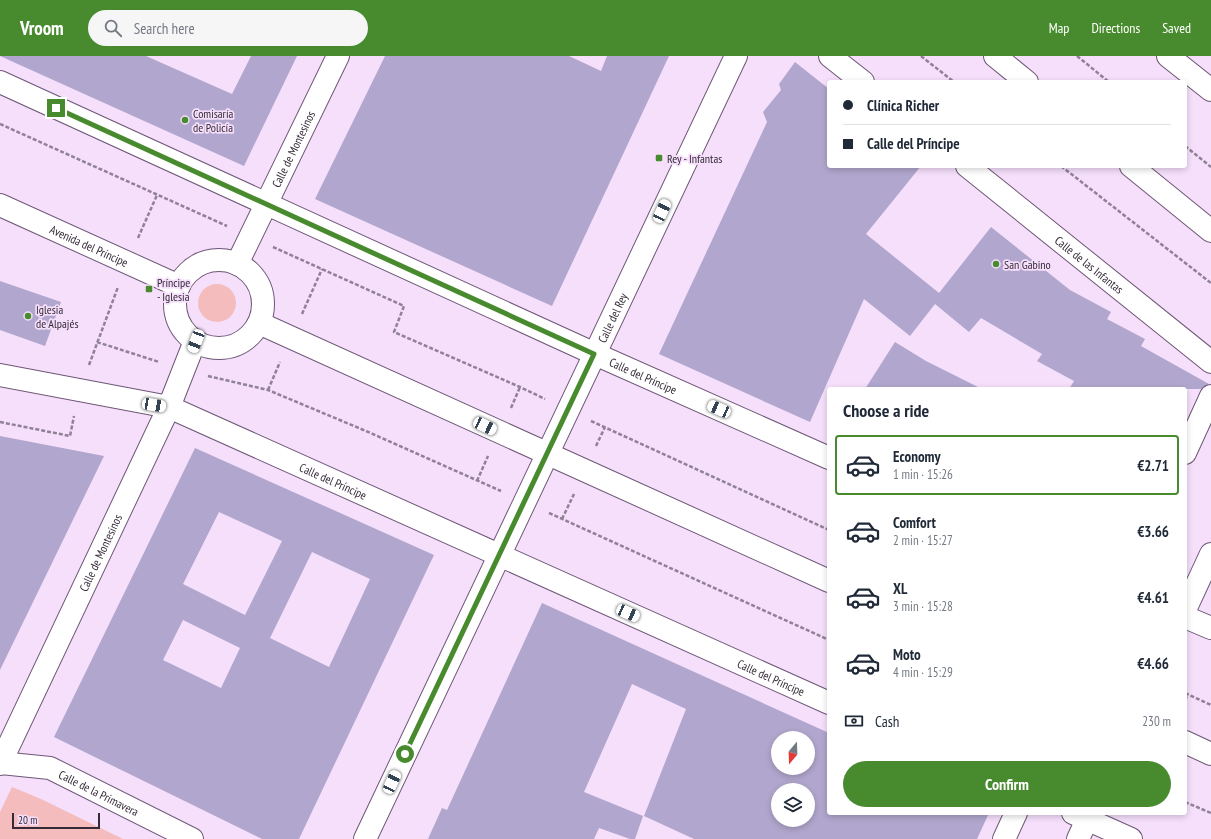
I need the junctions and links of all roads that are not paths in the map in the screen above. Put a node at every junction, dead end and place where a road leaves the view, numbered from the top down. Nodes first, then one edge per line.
1 (338, 56) edge
2 (736, 56) edge
3 (830, 56) edge
4 (995, 56) edge
5 (1168, 56) edge
6 (860, 80) edge
7 (1025, 80) edge
8 (0, 82) edge
9 (1211, 90) edge
10 (970, 168) edge
11 (1133, 168) edge
12 (266, 204) junction
13 (0, 205) edge
14 (1211, 231) edge
15 (237, 264) junction
16 (179, 286) junction
17 (259, 323) junction
18 (196, 341) junction
19 (594, 354) junction
20 (1211, 362) edge
21 (0, 376) edge
22 (1211, 396) edge
23 (169, 407) junction
24 (1187, 449) edge
25 (546, 453) junction
26 (827, 457) edge
27 (1211, 554) edge
28 (498, 556) junction
29 (827, 580) edge
30 (1187, 606) edge
31 (1187, 618) edge
32 (1211, 628) edge
33 (827, 702) edge
34 (1187, 743) edge
35 (1211, 754) edge
36 (0, 764) edge
37 (1015, 815) edge
38 (1084, 815) edge
39 (192, 839) edge
40 (365, 839) edge
41 (1004, 839) edge
42 (1078, 839) edge
43 (1131, 839) edge

1 - 12 street, Calle de Montesinos
2 - 19 street, Calle del Rey
3 - 6 street
4 - 7 street
5 - 9 street
8 - 12 street, Calle del Príncipe
10 - 20 street, Calle de las Infantas
11 - 14 street
12 - 15 street, Calle de Montesinos
12 - 19 street, Calle del Príncipe
13 - 16 street, Avenida del Príncipe
15 - 16 street
15 - 17 street
16 - 18 street
17 - 18 street
17 - 25 street
18 - 23 street, Calle de Montesinos
19 - 25 street, Calle del Rey
19 - 26 street, Calle del Príncipe
21 - 23 street, Calle del Príncipe
22 - 24 street
23 - 28 street, Calle del Príncipe
23 - 36 street, Calle de Montesinos
25 - 28 street, Calle del Rey
25 - 29 street
27 - 30 street
28 - 33 street, Calle del Príncipe
28 - 40 street, Calle del Rey
31 - 32 street
34 - 35 street
36 - 39 street, Calle de la Primavera
37 - 41 street
38 - 42 street
38 - 43 street

